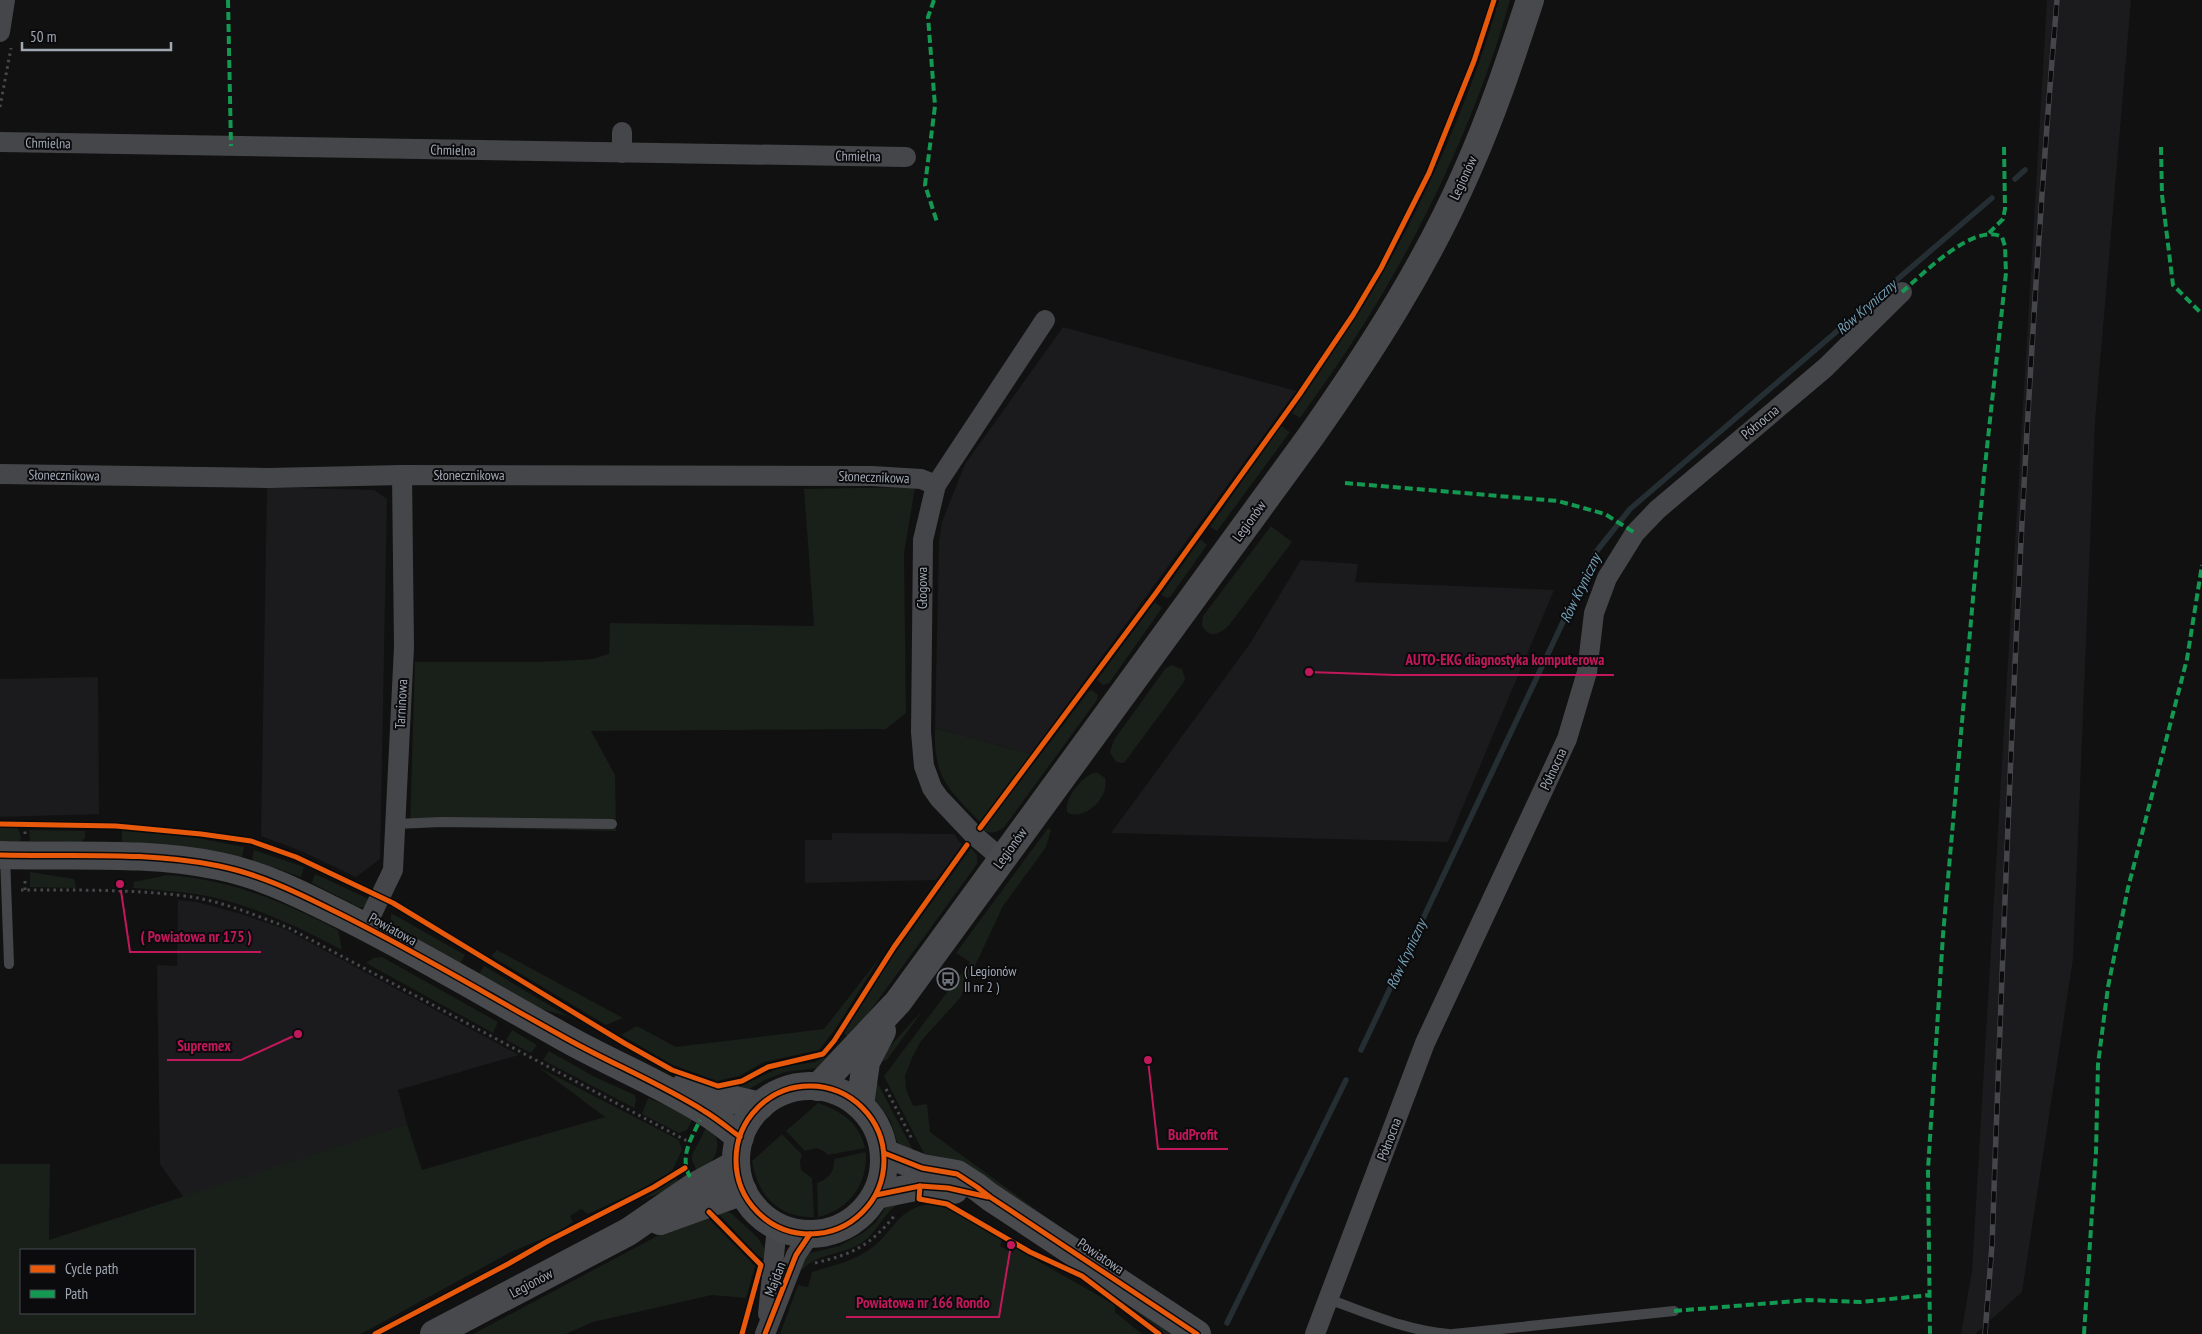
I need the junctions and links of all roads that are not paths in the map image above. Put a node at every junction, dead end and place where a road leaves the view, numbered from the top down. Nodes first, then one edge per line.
1 (5, 0) edge
2 (1530, 0) edge
3 (6, 37) edge
4 (622, 132) dead end
5 (0, 142) edge
6 (622, 153) junction
7 (906, 157) dead end
8 (1902, 292) dead end
9 (1045, 320) dead end
10 (0, 474) edge
11 (402, 475) junction
12 (936, 485) junction
13 (396, 824) junction
14 (612, 824) dead end
15 (1002, 859) junction
16 (10, 861) edge
17 (366, 926) junction
18 (9, 964) dead end
19 (898, 1002) junction
20 (648, 1080) junction
21 (818, 1086) junction
22 (860, 1105) junction
23 (760, 1106) junction
24 (740, 1137) junction
25 (884, 1153) junction
26 (736, 1164) junction
27 (743, 1191) junction
28 (876, 1195) junction
29 (990, 1198) junction
30 (777, 1227) junction
31 (628, 1232) junction
32 (810, 1234) junction
33 (1328, 1299) junction
34 (1674, 1311) dead end
35 (766, 1328) edge
36 (434, 1334) edge
37 (1198, 1334) edge
38 (1315, 1334) edge
39 (1451, 1334) edge

1 - 3 street
2 - 15 highway, Legionów
4 - 6 street
5 - 6 street, Chmielna
6 - 7 street, Chmielna
8 - 33 street, Północna
9 - 12 street, Głogowa
10 - 11 street, Słonecznikowa
11 - 12 street, Słonecznikowa
11 - 13 street, Tarninowa
12 - 15 street, Głogowa
13 - 14 lane
13 - 17 street, Tarninowa
15 - 19 highway, Legionów
16 - 17 street, Powiatowa
16 - 18 lane
17 - 20 street, Powiatowa
19 - 21 highway, Legionów
19 - 22 highway, Legionów
20 - 23 street, Powiatowa
20 - 24 street, Powiatowa
21 - 22 highway
21 - 23 highway
22 - 25 highway
23 - 24 highway
24 - 26 highway
25 - 28 highway
25 - 29 street, Powiatowa
26 - 27 highway
26 - 31 highway, Legionów
27 - 30 highway
27 - 31 highway, Legionów
28 - 29 street, Powiatowa
28 - 32 highway
29 - 37 street, Powiatowa
30 - 32 highway
30 - 35 street, Majdan
31 - 36 highway, Legionów
32 - 35 street, Majdan
33 - 38 street, Północna
33 - 39 lane
34 - 39 lane

